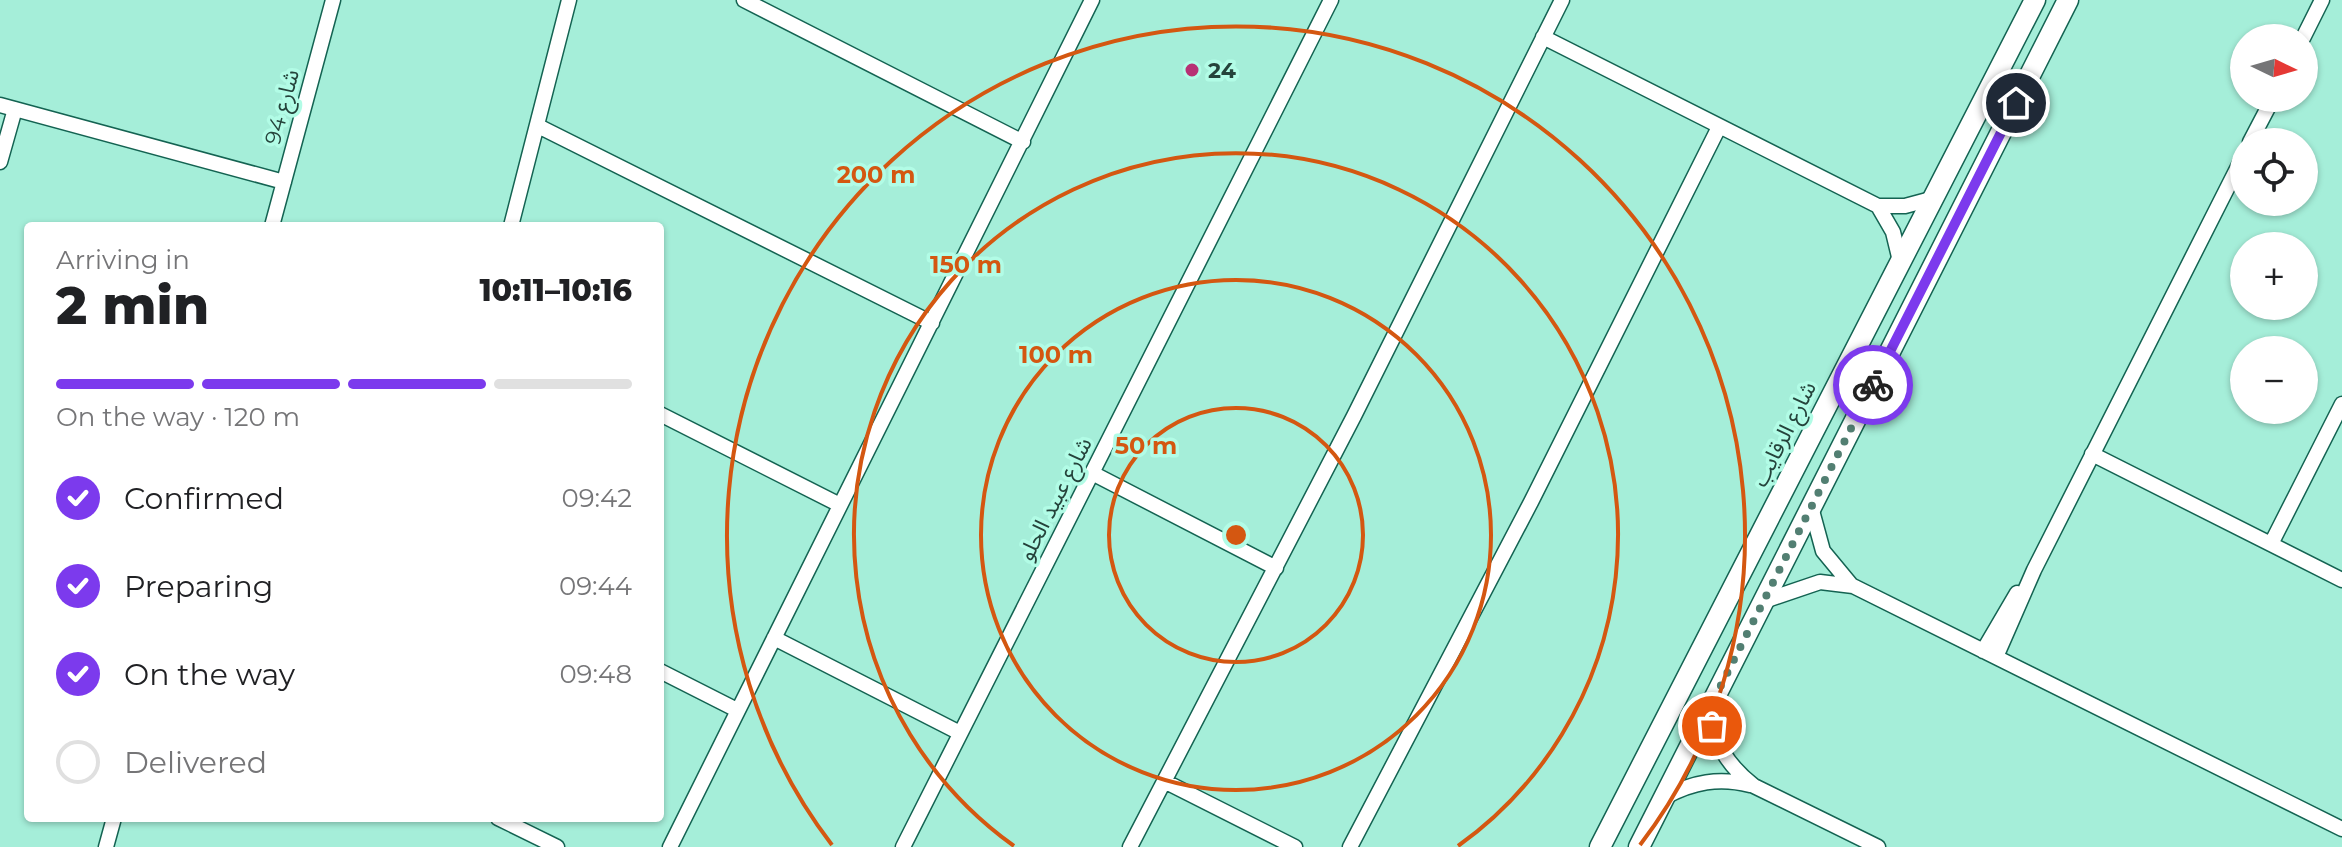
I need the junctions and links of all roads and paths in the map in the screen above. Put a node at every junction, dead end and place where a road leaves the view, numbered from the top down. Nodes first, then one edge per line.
1 (333, 0) edge
2 (569, 0) edge
3 (744, 0) edge
4 (781, 0) edge
5 (1092, 0) edge
6 (1331, 0) edge
7 (1562, 0) edge
8 (2035, 0) edge
9 (2068, 0) edge
10 (2322, 0) edge
11 (773, 15) junction
12 (2310, 24) edge
13 (1543, 37) junction
14 (4, 109) edge
15 (538, 126) junction
16 (1719, 127) junction
17 (1023, 142) junction
18 (0, 162) edge
19 (284, 182) junction
20 (2230, 183) edge
21 (1931, 199) junction
22 (1878, 206) junction
23 (273, 222) edge
24 (512, 222) edge
25 (1900, 261) junction
26 (932, 323) junction
27 (2342, 404) edge
28 (664, 416) edge
29 (2092, 454) junction
30 (1094, 474) junction
31 (840, 505) junction
32 (1811, 507) junction
33 (2271, 544) junction
34 (1276, 568) junction
35 (2342, 580) edge
36 (1853, 586) junction
37 (1764, 601) junction
38 (774, 638) junction
39 (1990, 654) junction
40 (664, 673) edge
41 (1710, 707) junction
42 (737, 710) junction
43 (960, 733) junction
44 (1164, 781) junction
45 (1754, 786) junction
46 (1665, 797) junction
47 (113, 822) edge
48 (506, 822) edge
49 (2342, 829) edge
50 (106, 847) edge
51 (557, 847) edge
52 (670, 847) edge
53 (903, 847) edge
54 (1130, 847) edge
55 (1295, 847) edge
56 (1350, 847) edge
57 (1600, 847) edge
58 (1639, 847) edge
59 (1878, 847) edge

1 - 19 street, شارع 94
2 - 15 street
3 - 11 street
4 - 11 street
5 - 17 street
6 - 30 street, شارع عبيد الحلو
7 - 13 street
8 - 21 street, شارع الرقايب
9 - 32 street
10 - 12 street
11 - 17 street
13 - 16 street
13 - 34 street
14 - 18 street
14 - 19 street
15 - 24 street
15 - 26 street
16 - 22 street
16 - 56 street
17 - 26 street
19 - 23 street, شارع 94
20 - 29 street
21 - 22 street
21 - 25 street, شارع الرقايب
22 - 25 street
25 - 57 street, شارع الرقايب
26 - 31 street
27 - 33 street
28 - 31 street
29 - 33 street
29 - 39 street
30 - 34 street
30 - 43 street, شارع عبيد الحلو
31 - 38 street
32 - 36 street
32 - 37 street
33 - 35 street
34 - 44 street
36 - 37 street
36 - 39 street
37 - 41 street
38 - 42 street
38 - 43 street
39 - 49 street
40 - 42 street
41 - 45 street
41 - 46 street
42 - 52 street
43 - 53 street, شارع عبيد الحلو
44 - 54 street
44 - 55 street
45 - 46 street
45 - 59 street
46 - 58 street
47 - 50 street
48 - 51 street

